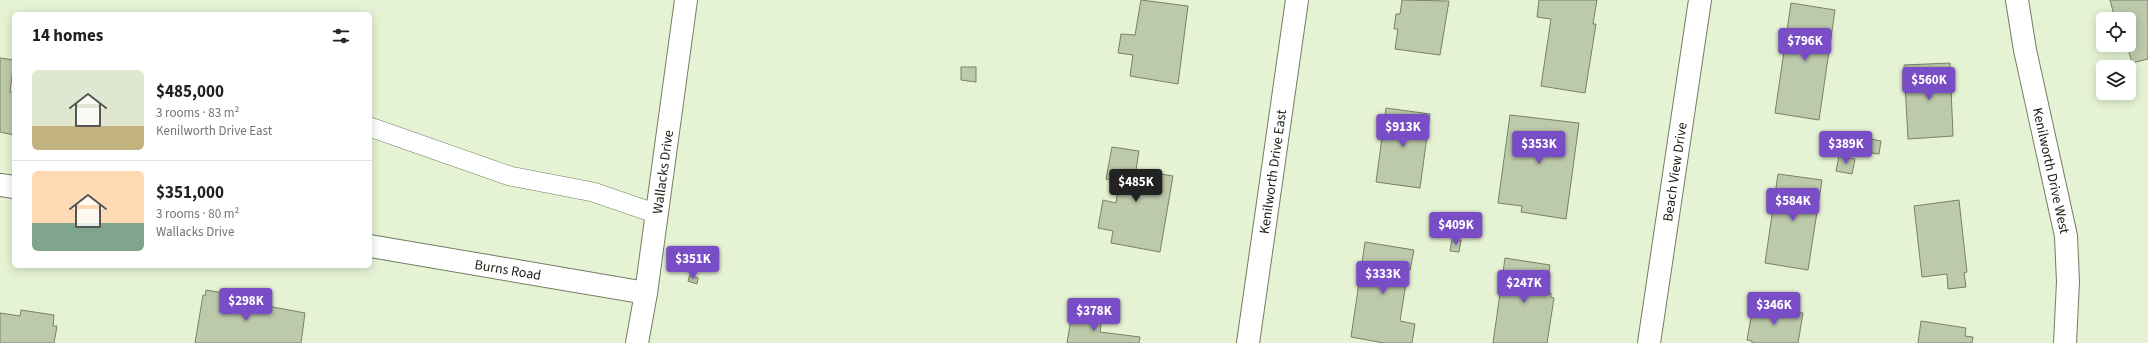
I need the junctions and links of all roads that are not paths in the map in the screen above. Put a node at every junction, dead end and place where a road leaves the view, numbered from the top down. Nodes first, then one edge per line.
1 (686, 0) edge
2 (1297, 0) edge
3 (1700, 0) edge
4 (2017, 0) edge
5 (372, 128) edge
6 (0, 184) edge
7 (12, 187) edge
8 (657, 214) junction
9 (372, 246) edge
10 (646, 293) junction
11 (638, 343) edge
12 (1248, 343) edge
13 (1649, 343) edge
14 (2065, 343) edge

1 - 8 street, Wallacks Drive
2 - 12 street, Kenilworth Drive East
3 - 13 street, Beach View Drive
4 - 14 street, Kenilworth Drive West
5 - 8 lane
6 - 7 street
8 - 10 street, Wallacks Drive
9 - 10 street, Burns Road
10 - 11 street, Wallacks Drive

